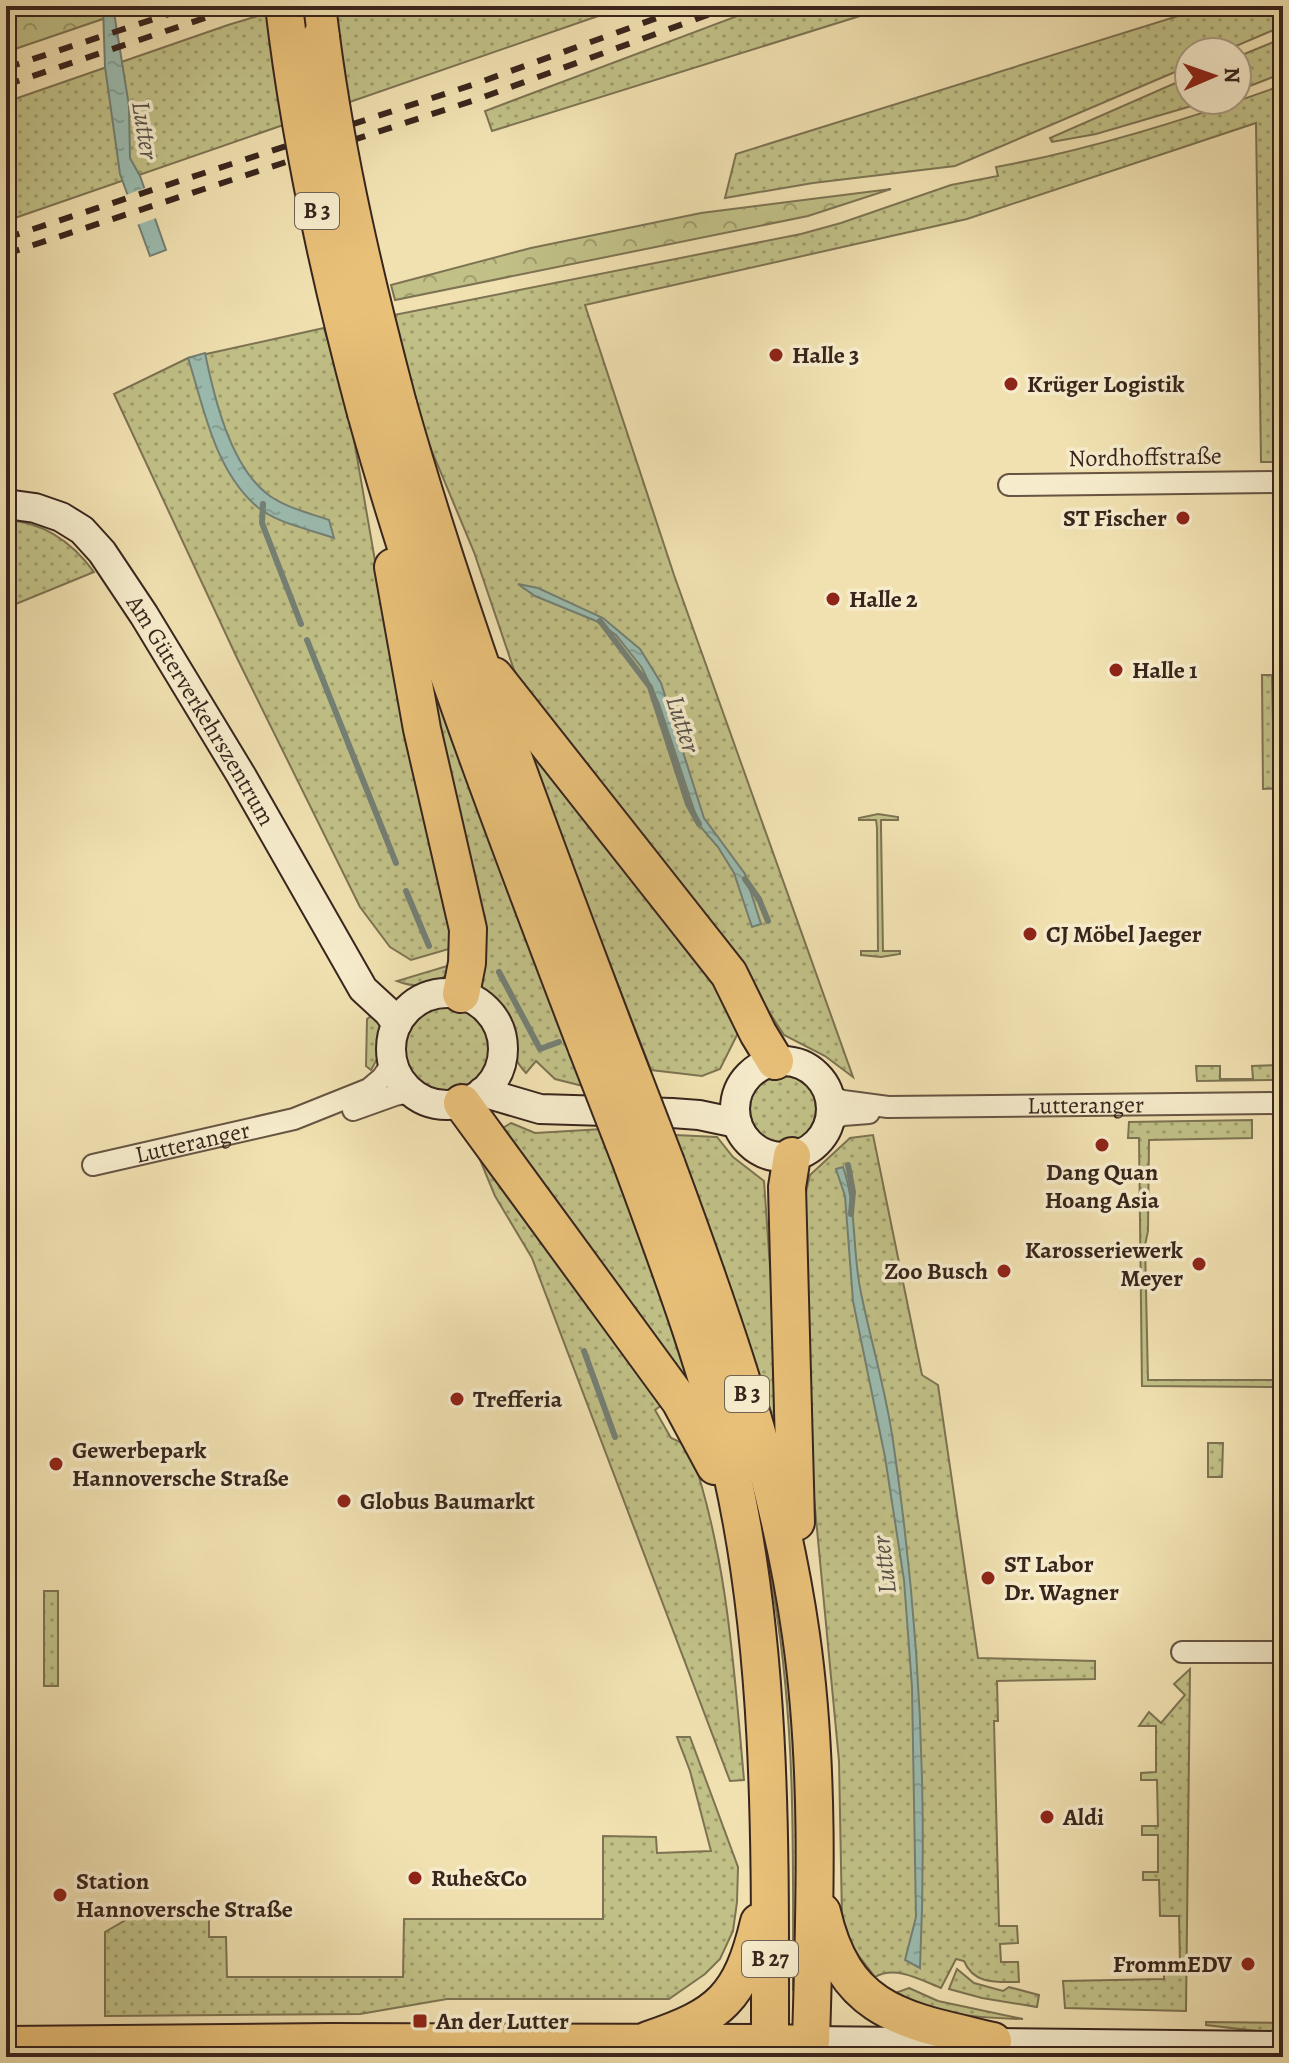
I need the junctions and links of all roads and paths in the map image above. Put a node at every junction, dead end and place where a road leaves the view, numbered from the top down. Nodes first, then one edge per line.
1 (284, 6) edge
2 (317, 6) edge
3 (382, 408) junction
4 (384, 478) junction
5 (1283, 482) edge
6 (1009, 485) dead end
7 (6, 504) edge
8 (428, 616) junction
9 (477, 655) junction
10 (511, 755) junction
11 (349, 967) junction
12 (461, 994) junction
13 (415, 1003) junction
14 (397, 1024) junction
15 (602, 1042) junction
16 (775, 1061) junction
17 (393, 1062) junction
18 (501, 1065) junction
19 (412, 1092) junction
20 (472, 1098) junction
21 (1283, 1103) edge
22 (829, 1108) junction
23 (737, 1110) junction
24 (294, 1119) junction
25 (792, 1156) junction
26 (649, 1163) junction
27 (93, 1165) dead end
28 (741, 1526) junction
29 (800, 1632) junction
30 (1182, 1652) dead end
31 (1283, 1652) edge
32 (813, 1876) junction
33 (769, 1878) junction
34 (648, 2040) junction
35 (993, 2041) junction
36 (6, 2042) edge
37 (1283, 2046) edge
38 (770, 2048) edge
39 (810, 2049) edge

1 - 3 highway, B 3, bridge
2 - 3 highway, B 3, bridge
3 - 4 highway, B 3
3 - 9 highway, B 3
4 - 8 highway, B 3
4 - 12 highway
5 - 6 street, Nordhoffstraße
7 - 11 street, Am Güterverkehrszentrum
8 - 10 highway, B 3
8 - 15 highway, B 3
9 - 10 highway, B 3
9 - 16 highway
10 - 15 highway, B 3
11 - 13 street, Am Güterverkehrszentrum
11 - 14 street, Am Güterverkehrszentrum
12 - 13 street
12 - 18 street
13 - 14 street
14 - 17 street
15 - 26 highway, B 3, bridge
16 - 22 street
16 - 23 street
17 - 19 street
17 - 24 street, Lutteranger
18 - 20 street
18 - 23 street
19 - 20 street
19 - 24 street, Lutteranger
20 - 23 street
20 - 28 highway
21 - 22 street, Lutteranger
22 - 25 street
23 - 25 street
24 - 27 street, Lutteranger
25 - 29 highway
26 - 28 highway, B 3
26 - 29 highway, B 3
28 - 33 highway, B 3
29 - 32 highway, B 3
30 - 31 street
32 - 35 highway
32 - 39 highway, B 3
33 - 34 highway, B 3
33 - 38 highway, B 27
34 - 36 main road, B 3
34 - 38 main road, B 3
35 - 37 street
35 - 39 street
38 - 39 main road

